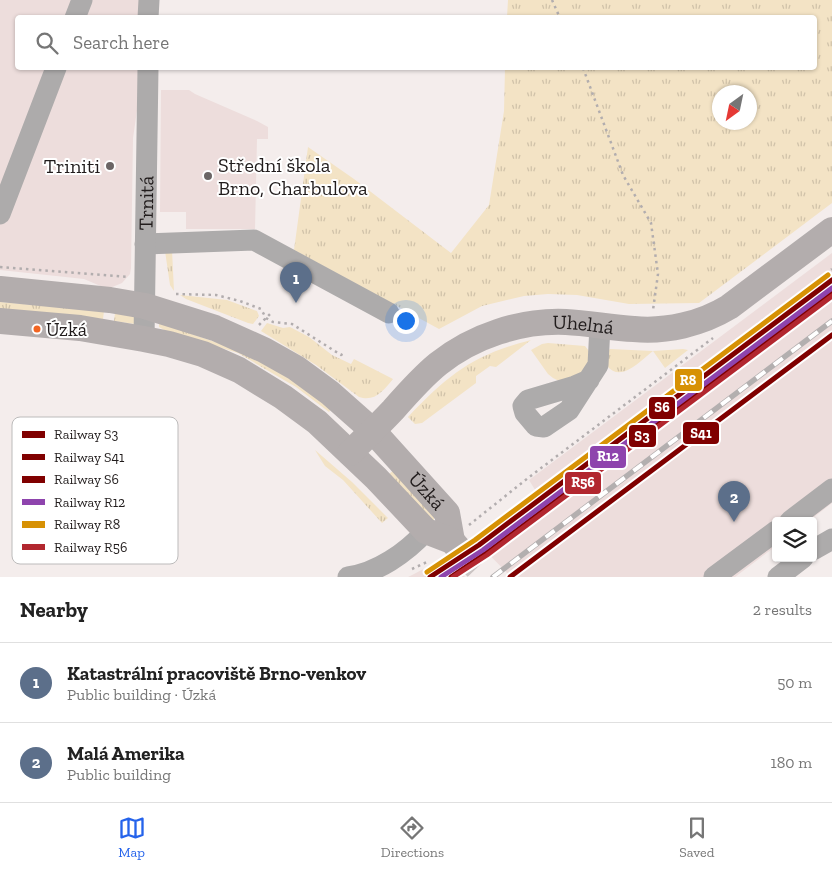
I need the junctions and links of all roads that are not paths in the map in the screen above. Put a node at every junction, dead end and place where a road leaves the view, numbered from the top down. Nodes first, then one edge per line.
1 (82, 0) edge
2 (148, 0) edge
3 (76, 15) edge
4 (148, 15) edge
5 (55, 70) edge
6 (148, 70) edge
7 (0, 214) edge
8 (832, 230) edge
9 (146, 244) junction
10 (0, 289) edge
11 (144, 306) junction
12 (389, 313) dead end
13 (0, 321) edge
14 (600, 326) junction
15 (144, 339) junction
16 (588, 380) dead end
17 (373, 431) junction
18 (350, 453) junction
19 (832, 489) edge
20 (795, 517) edge
21 (426, 531) junction
22 (772, 534) edge
23 (832, 539) edge
24 (817, 548) edge
25 (798, 562) edge
26 (348, 577) edge
27 (714, 577) edge
28 (778, 577) edge

1 - 3 street
2 - 4 street
5 - 7 street
6 - 9 street, Trnitá
8 - 14 main road, Uhelná
9 - 11 street, Trnitá
9 - 12 street
10 - 11 main road, Úzká
11 - 15 street, Trnitá
11 - 17 main road, Úzká
13 - 15 main road, Úzká
14 - 16 street
14 - 17 main road, Uhelná
15 - 18 main road, Úzká
17 - 18 main road, Uhelná
17 - 21 main road, Úzká
18 - 21 main road, Úzká
19 - 20 street
21 - 26 street
22 - 27 street
23 - 24 street
25 - 28 street

